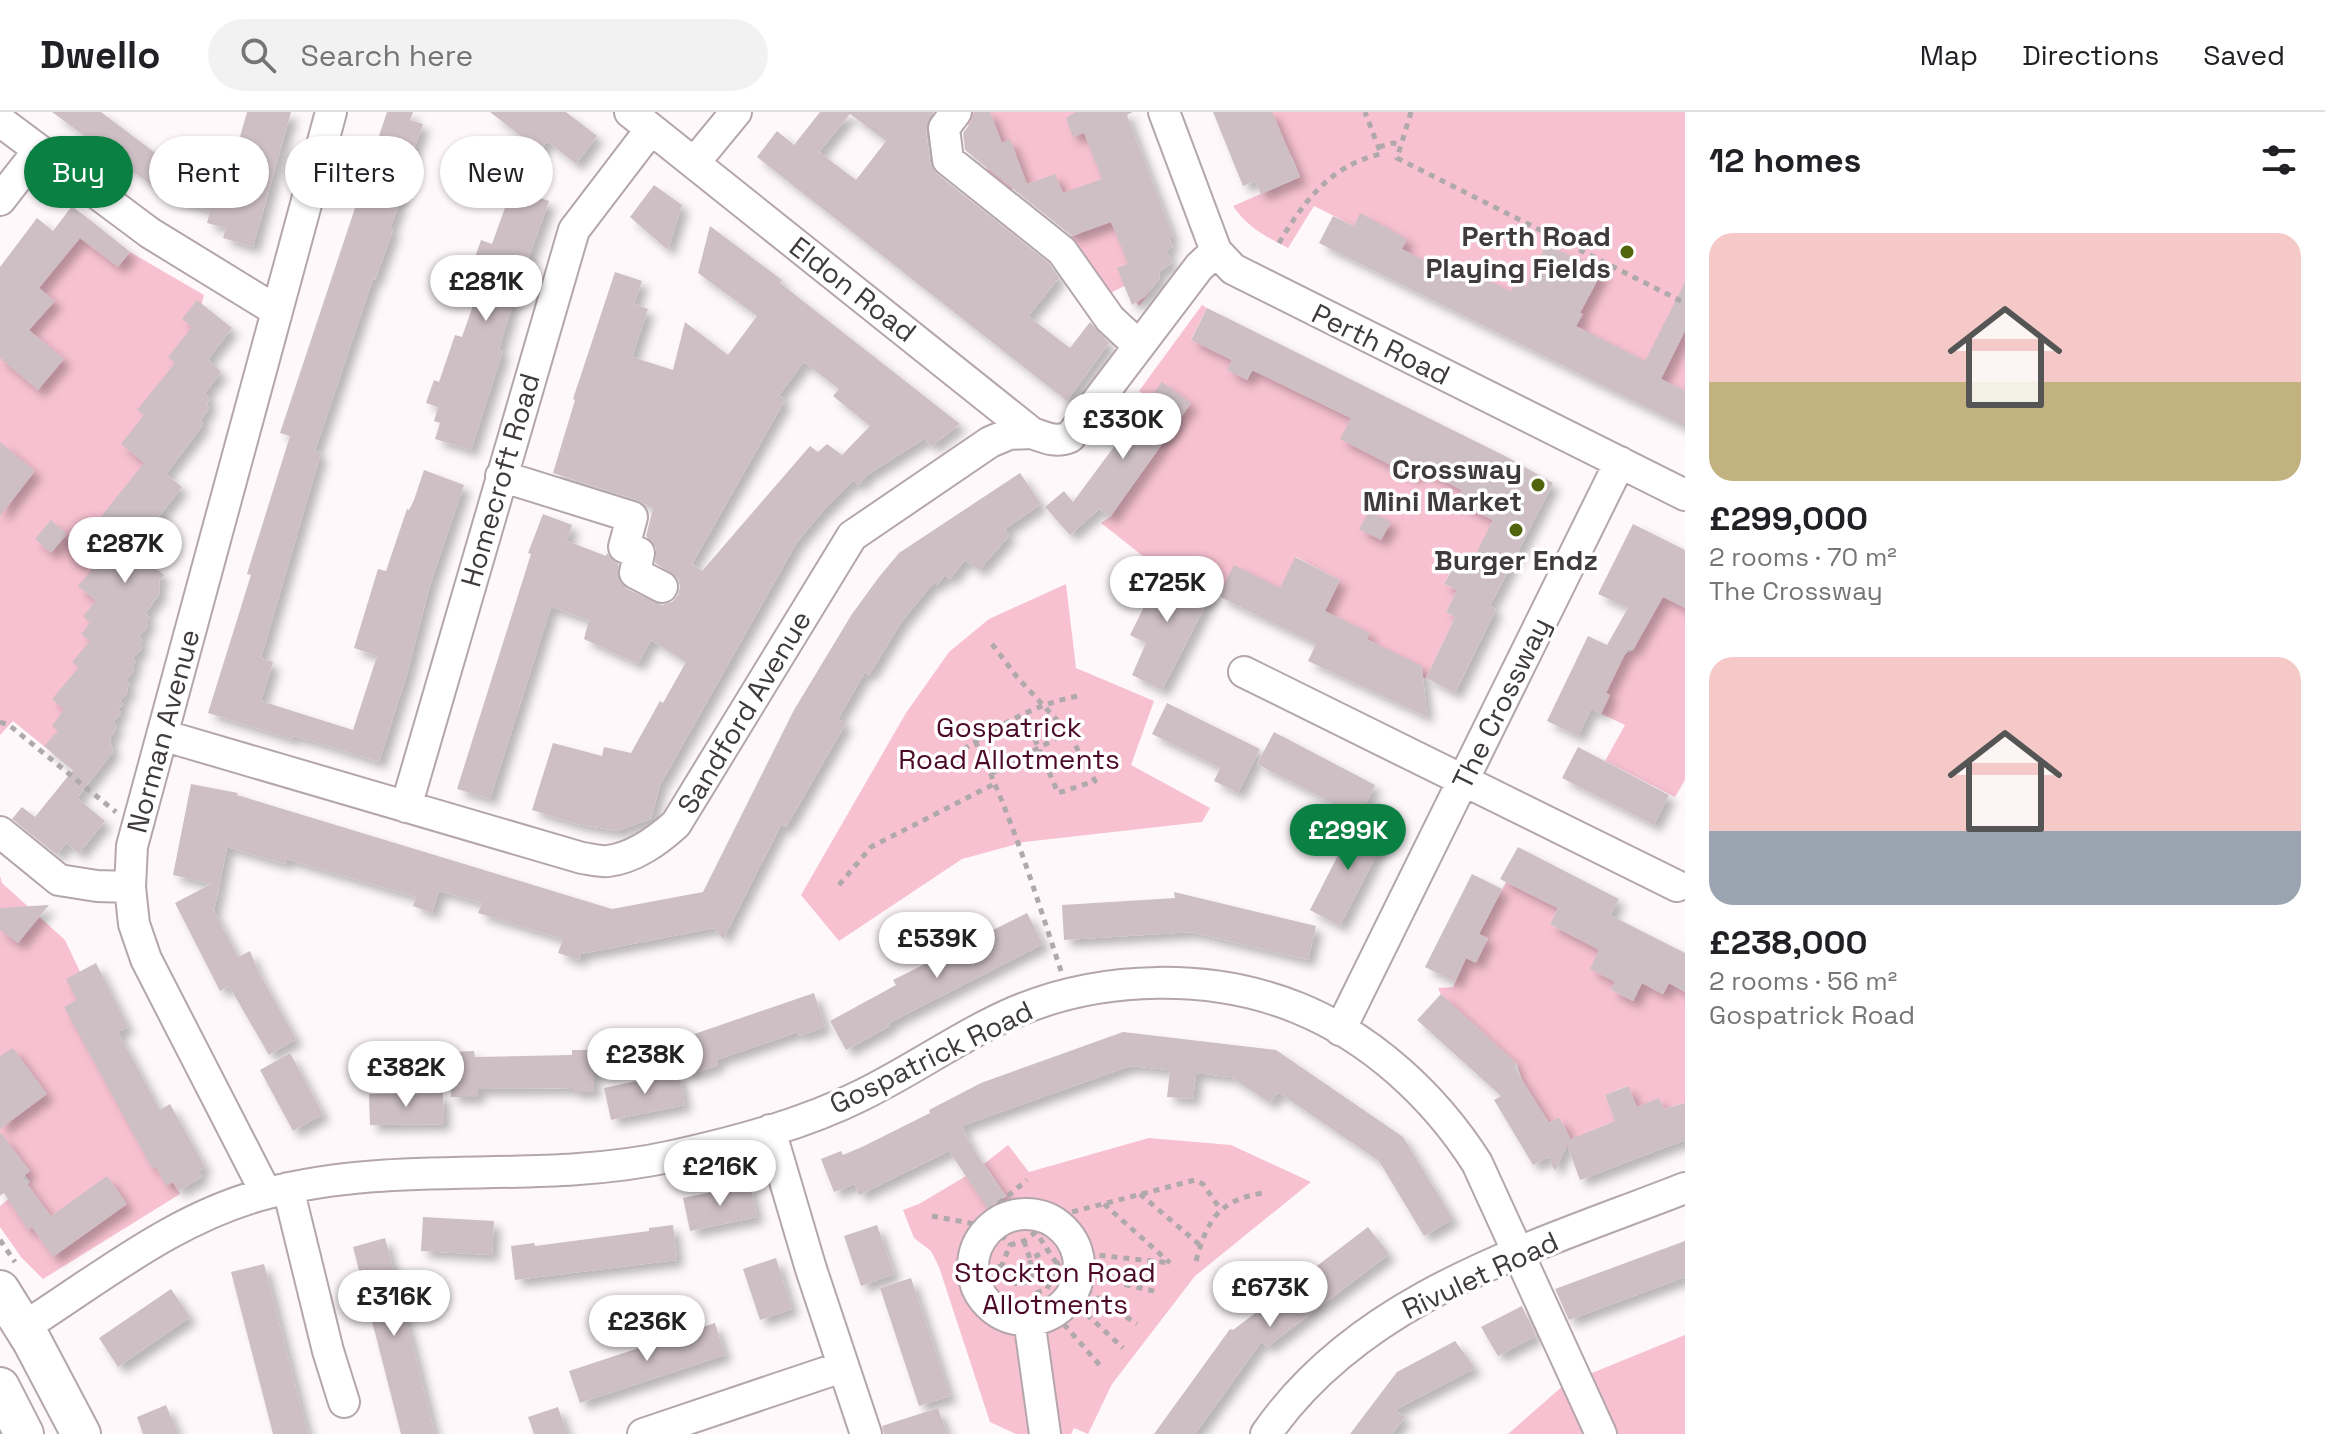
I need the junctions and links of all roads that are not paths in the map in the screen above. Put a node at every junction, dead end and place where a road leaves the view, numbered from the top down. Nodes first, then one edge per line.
1 (331, 112) edge
2 (736, 112) edge
3 (956, 112) edge
4 (1164, 112) edge
5 (0, 121) edge
6 (641, 121) edge
7 (24, 139) edge
8 (694, 163) junction
9 (24, 169) edge
10 (0, 200) edge
11 (117, 208) edge
12 (1216, 251) junction
13 (277, 311) junction
14 (1139, 346) junction
15 (963, 377) junction
16 (986, 415) joint
17 (1032, 433) junction
18 (961, 461) junction
19 (1620, 462) junction
20 (501, 476) junction
21 (1685, 495) edge
22 (662, 587) dead end
23 (1244, 672) dead end
24 (162, 735) junction
25 (1463, 780) junction
26 (406, 807) junction
27 (0, 832) edge
28 (1677, 886) dead end
29 (130, 887) junction
30 (1340, 1030) junction
31 (770, 1130) junction
32 (1685, 1188) edge
33 (277, 1191) junction
34 (1519, 1253) junction
35 (1060, 1287) junction
36 (0, 1290) edge
37 (24, 1327) junction
38 (842, 1367) junction
39 (0, 1387) edge
40 (344, 1402) dead end
41 (24, 1434) edge
42 (81, 1434) edge
43 (643, 1434) edge
44 (866, 1434) edge
45 (1045, 1434) edge
46 (1266, 1434) edge
47 (1601, 1434) edge

1 - 13 street, Norman Avenue
2 - 8 street
3 - 14 street
4 - 12 street
5 - 7 street
6 - 8 street, Eldon Road
6 - 20 street, Homecroft Road
8 - 15 street, Eldon Road
9 - 10 street
11 - 13 street
12 - 14 street
12 - 19 street, Perth Road
13 - 24 street, Norman Avenue
14 - 17 street
15 - 16 street, Eldon Road
15 - 17 street, Eldon Road
16 - 18 street, Sandford Avenue
17 - 18 street, Sandford Avenue
18 - 26 street, Sandford Avenue
19 - 21 street, Perth Road
19 - 25 street, The Crossway
20 - 22 street
20 - 26 street, Homecroft Road
23 - 25 street
24 - 26 street, Sandford Avenue
24 - 29 street, Norman Avenue
25 - 28 street
25 - 30 street, The Crossway
27 - 29 street
29 - 33 street, Norman Avenue
30 - 31 street, Gospatrick Road
30 - 34 street, Gospatrick Road
31 - 33 street, Gospatrick Road
31 - 38 street
32 - 34 street, Rivulet Road
33 - 37 street, Gospatrick Road
33 - 40 street, Norman Avenue
34 - 46 street, Rivulet Road
34 - 47 street, Gospatrick Road
35 - 35 street
35 - 45 street
36 - 37 main road
37 - 42 main road
38 - 43 street
38 - 44 street
39 - 41 main road

